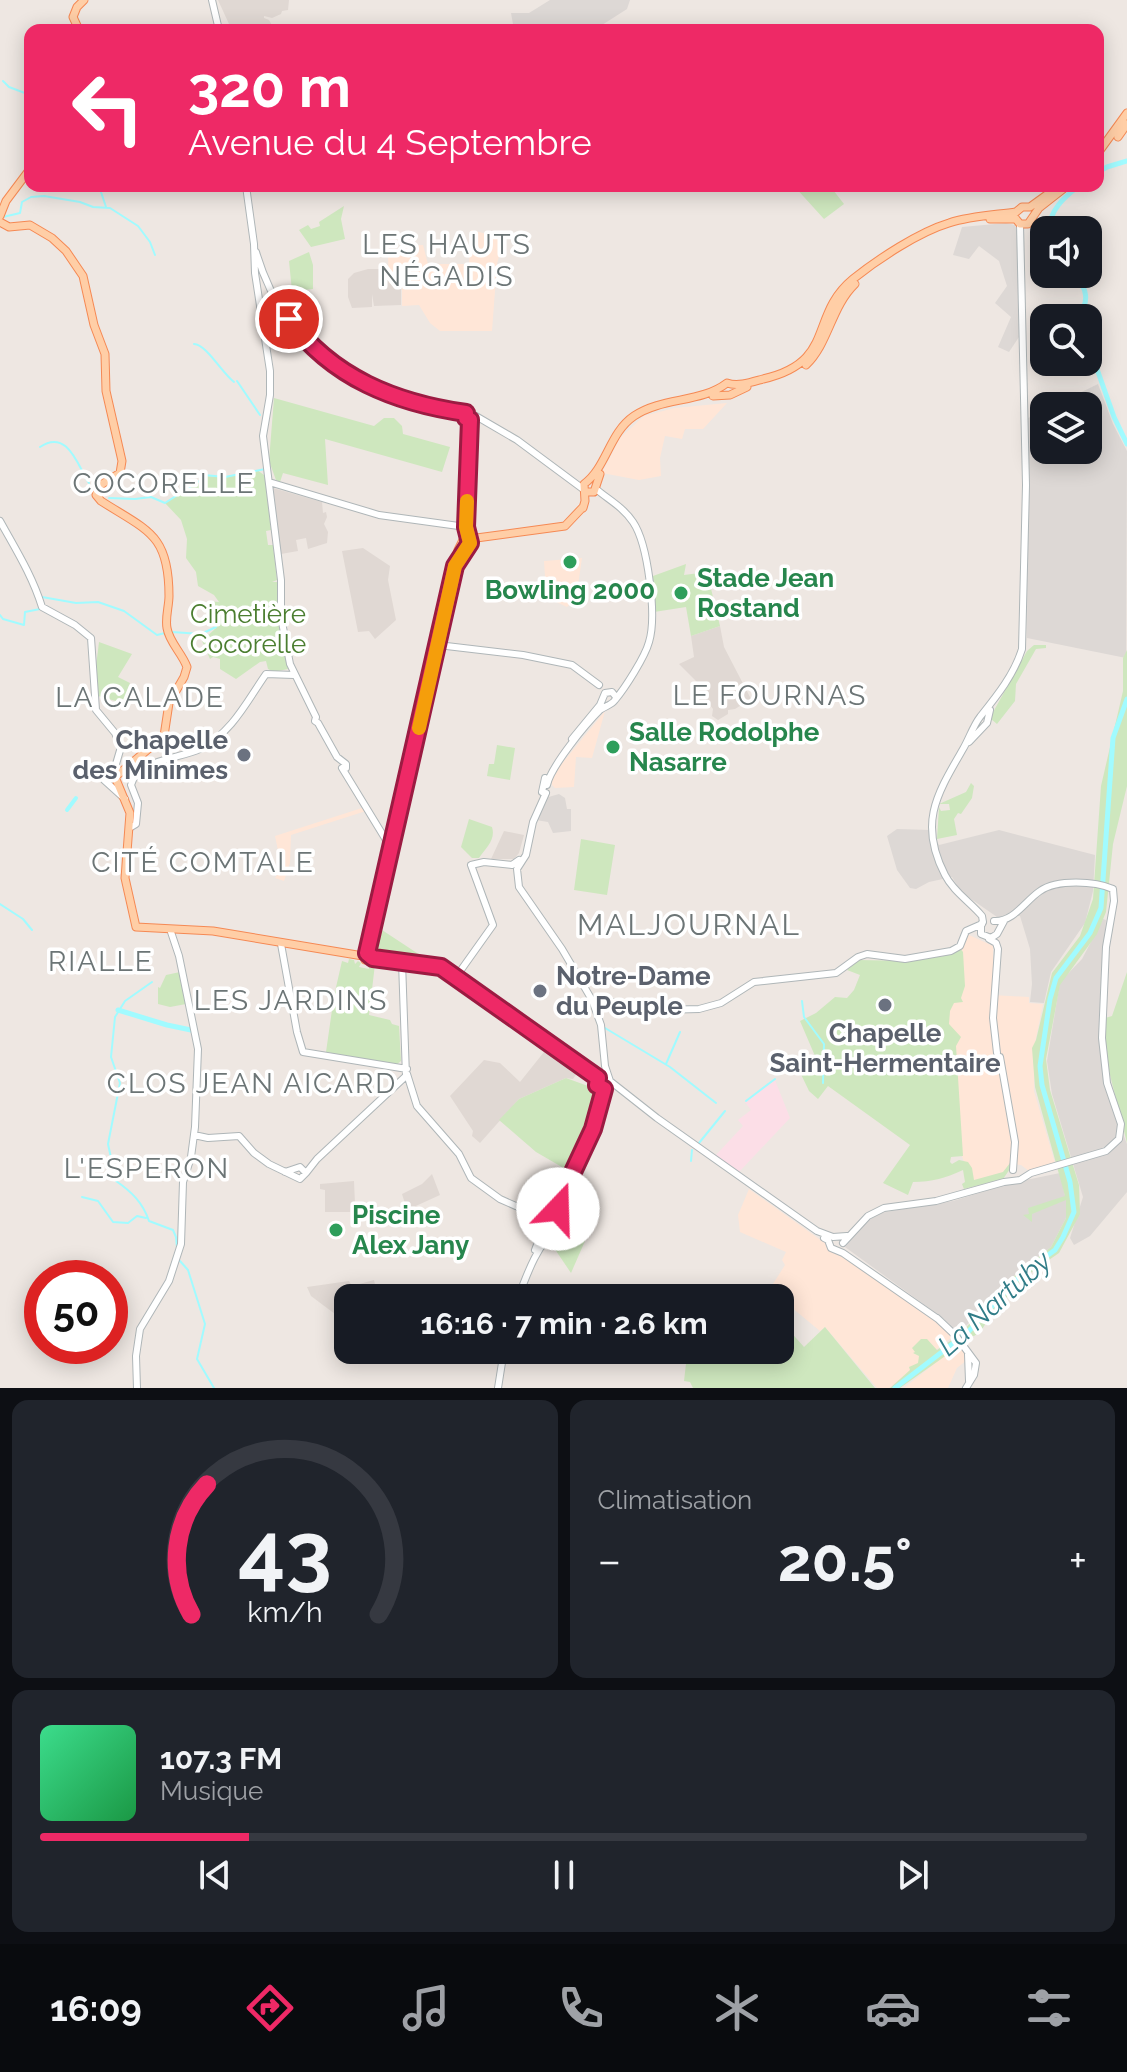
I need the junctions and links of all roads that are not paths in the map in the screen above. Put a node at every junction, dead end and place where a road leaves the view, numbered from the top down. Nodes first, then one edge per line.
1 (84, 0) edge
2 (212, 0) edge
3 (76, 24) edge
4 (218, 24) edge
5 (1127, 113) edge
6 (1127, 124) edge
7 (1104, 146) edge
8 (1104, 153) edge
9 (24, 177) edge
10 (247, 192) edge
11 (1052, 192) edge
12 (1058, 192) edge
13 (1031, 211) junction
14 (0, 216) edge
15 (1020, 220) junction
16 (0, 222) edge
17 (254, 244) junction
18 (468, 417) junction
19 (269, 482) junction
20 (590, 488) junction
21 (0, 521) edge
22 (466, 527) junction
23 (466, 541) junction
24 (438, 645) junction
25 (294, 675) junction
26 (599, 685) dead end
27 (614, 694) junction
28 (607, 701) junction
29 (125, 799) junction
30 (131, 827) junction
31 (392, 843) junction
32 (516, 866) junction
33 (1004, 921) junction
34 (987, 922) junction
35 (971, 928) junction
36 (170, 929) junction
37 (999, 929) junction
38 (980, 932) junction
39 (989, 939) junction
40 (281, 944) junction
41 (366, 956) junction
42 (402, 962) junction
43 (456, 977) junction
44 (590, 999) junction
45 (404, 1074) junction
46 (603, 1082) junction
47 (194, 1135) junction
48 (1020, 1171) junction
49 (1020, 1179) junction
50 (1004, 1182) junction
51 (559, 1218) junction
52 (547, 1219) junction
53 (553, 1229) junction
54 (837, 1243) junction
55 (521, 1284) edge
56 (523, 1284) edge
57 (500, 1364) edge
58 (968, 1385) edge
59 (137, 1388) edge
60 (496, 1388) edge

1 - 3 main road
2 - 4 street
5 - 7 main road
6 - 8 main road
9 - 14 main road
10 - 17 street
11 - 13 main road
12 - 13 main road
13 - 15 main road
13 - 15 main road
15 - 20 main road
15 - 34 street
16 - 29 main road
17 - 18 street
17 - 19 street
18 - 20 street
18 - 22 street
19 - 22 street
19 - 25 street
20 - 23 main road
20 - 27 street
21 - 29 street
22 - 23 street
23 - 24 main road
24 - 26 street
24 - 31 main road
25 - 30 street
25 - 31 street
27 - 28 street
27 - 28 street
28 - 32 street
29 - 30 main road
30 - 36 main road
31 - 41 main road
32 - 43 street
32 - 44 street
32 - 44 street
33 - 34 street
33 - 37 street
33 - 48 street
34 - 35 street
34 - 37 street
34 - 38 street
35 - 38 street
35 - 44 street
36 - 40 main road
36 - 47 street
37 - 39 street
38 - 39 street
39 - 48 street
40 - 41 main road
40 - 45 street
41 - 42 street
42 - 43 street
42 - 45 street
43 - 46 street
44 - 46 street
45 - 47 street
45 - 52 street
46 - 51 street
46 - 52 street
46 - 54 street
47 - 59 street
48 - 49 street
48 - 49 street
48 - 50 street
49 - 50 street
50 - 54 street
51 - 52 street
51 - 53 street
52 - 53 street
52 - 55 street
53 - 56 street
54 - 58 street
57 - 60 street

